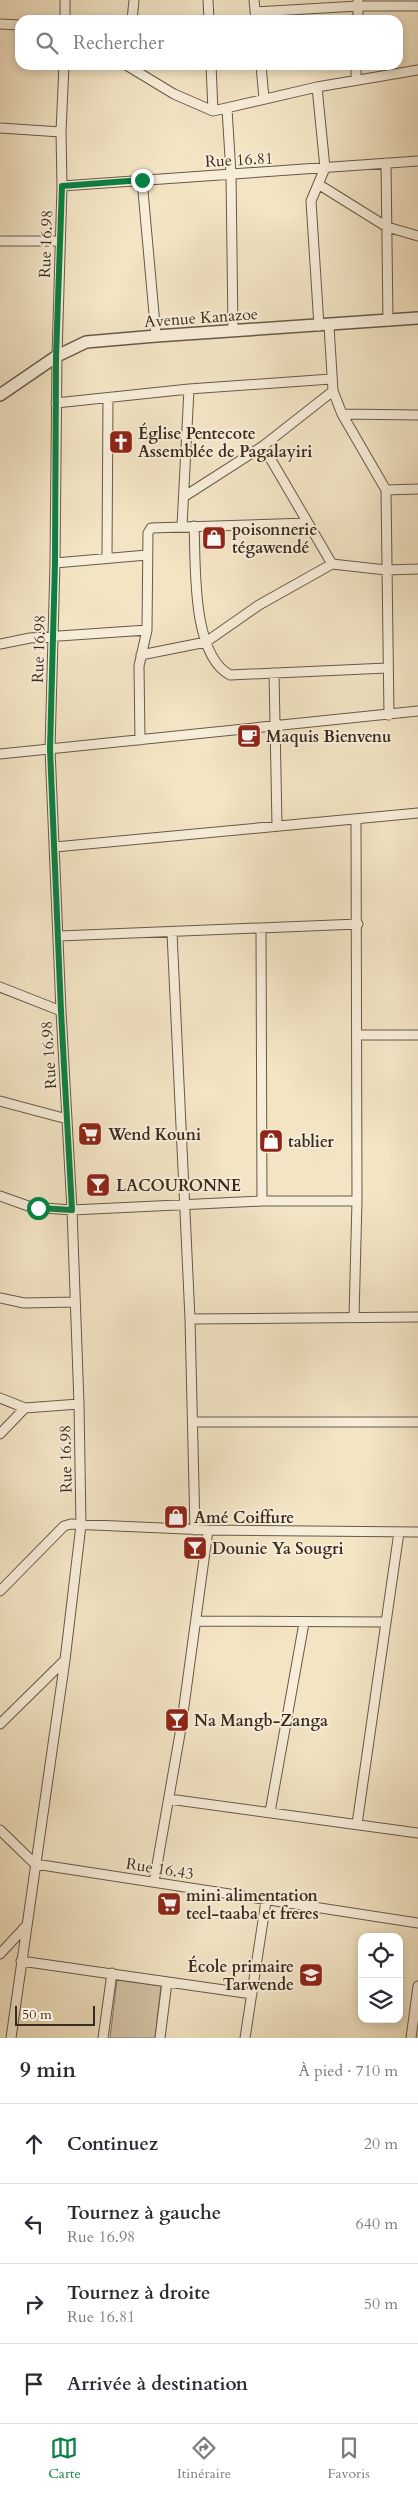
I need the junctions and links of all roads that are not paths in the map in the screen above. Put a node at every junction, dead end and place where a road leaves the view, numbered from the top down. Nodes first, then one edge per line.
1 (65, 0) edge
2 (134, 0) edge
3 (208, 0) edge
4 (254, 0) edge
5 (358, 3) edge
6 (418, 6) edge
7 (65, 15) edge
8 (132, 15) edge
9 (209, 15) edge
10 (256, 15) edge
11 (264, 15) edge
12 (0, 24) edge
13 (15, 25) edge
14 (64, 70) edge
15 (134, 70) edge
16 (211, 70) edge
17 (261, 70) edge
18 (356, 70) edge
19 (418, 70) edge
20 (356, 79) junction
21 (317, 87) junction
22 (264, 99) junction
23 (226, 109) junction
24 (213, 111) junction
25 (0, 128) edge
26 (61, 132) junction
27 (418, 161) edge
28 (386, 163) junction
29 (325, 168) junction
30 (231, 174) junction
31 (142, 180) junction
32 (318, 184) junction
33 (62, 186) junction
34 (387, 226) junction
35 (418, 236) edge
36 (0, 241) edge
37 (60, 241) junction
38 (418, 318) edge
39 (388, 321) junction
40 (324, 326) junction
41 (233, 331) junction
42 (156, 336) junction
43 (56, 356) junction
44 (331, 379) junction
45 (188, 389) junction
46 (333, 391) junction
47 (0, 395) edge
48 (108, 399) junction
49 (56, 403) junction
50 (342, 414) junction
51 (418, 416) edge
52 (263, 446) junction
53 (418, 489) edge
54 (386, 490) junction
55 (185, 496) junction
56 (308, 523) junction
57 (182, 526) junction
58 (194, 526) junction
59 (147, 555) junction
60 (106, 558) junction
61 (55, 563) junction
62 (332, 564) junction
63 (386, 570) junction
64 (418, 570) edge
65 (147, 630) junction
66 (54, 638) junction
67 (206, 642) junction
68 (0, 644) edge
69 (141, 655) junction
70 (386, 668) junction
71 (274, 673) junction
72 (418, 711) edge
73 (389, 715) junction
74 (275, 726) junction
75 (140, 740) junction
76 (50, 749) junction
77 (0, 754) edge
78 (418, 813) edge
79 (356, 820) junction
80 (277, 825) junction
81 (55, 846) junction
82 (358, 924) junction
83 (261, 929) junction
84 (172, 933) junction
85 (59, 936) junction
86 (0, 987) edge
87 (61, 1011) junction
88 (357, 1035) junction
89 (418, 1035) edge
90 (0, 1101) edge
91 (67, 1119) junction
92 (0, 1196) edge
93 (262, 1201) junction
94 (357, 1201) junction
95 (185, 1204) junction
96 (72, 1210) junction
97 (0, 1298) edge
98 (75, 1302) junction
99 (354, 1317) junction
100 (418, 1317) edge
101 (190, 1319) junction
102 (0, 1398) edge
103 (79, 1404) junction
104 (25, 1408) junction
105 (193, 1422) junction
106 (418, 1422) edge
107 (0, 1434) edge
108 (81, 1525) junction
109 (195, 1530) junction
110 (208, 1530) junction
111 (399, 1532) junction
112 (418, 1532) edge
113 (0, 1591) edge
114 (197, 1621) junction
115 (386, 1622) junction
116 (304, 1623) junction
117 (65, 1660) junction
118 (0, 1724) edge
119 (169, 1799) junction
120 (270, 1812) junction
121 (357, 1824) junction
122 (418, 1832) edge
123 (2, 1836) edge
124 (35, 1864) junction
125 (154, 1882) junction
126 (266, 1901) junction
127 (418, 1923) edge
128 (26, 1926) junction
129 (0, 1954) edge
130 (21, 1961) junction
131 (112, 1973) junction
132 (167, 1982) junction
133 (418, 1986) edge
134 (252, 1994) junction
135 (10, 2038) edge
136 (103, 2038) edge
137 (160, 2038) edge
138 (245, 2038) edge
139 (411, 2038) edge

1 - 7 street
2 - 8 street
3 - 9 street
4 - 10 street
5 - 6 street
5 - 11 street
12 - 13 street
14 - 26 street, Rue 16.98
15 - 24 street
16 - 24 street
17 - 22 street
18 - 20 street
19 - 20 street
20 - 21 street
21 - 22 street
21 - 29 street
22 - 23 street
23 - 24 street
23 - 30 street
25 - 26 street
26 - 33 street, Rue 16.98
27 - 28 street, Rue 16.81
28 - 29 street, Rue 16.81
28 - 34 street
29 - 30 street, Rue 16.81
29 - 32 street
30 - 31 street, Rue 16.81
30 - 41 street
31 - 33 street, Rue 16.81
31 - 42 street
32 - 34 street
32 - 40 street
33 - 37 street, Rue 16.98
34 - 35 street
34 - 39 street
36 - 37 street
37 - 43 street, Rue 16.98
38 - 39 street, Avenue Kanazoe
39 - 40 street, Avenue Kanazoe
40 - 41 street, Avenue Kanazoe
40 - 44 street
41 - 42 street, Avenue Kanazoe
42 - 43 street, Avenue Kanazoe
43 - 47 street, Avenue Kanazoe
43 - 49 street, Rue 16.98
44 - 45 street
44 - 46 street
45 - 48 street
45 - 55 street
46 - 50 street
46 - 52 street
48 - 49 street
48 - 60 street
49 - 61 street, Rue 16.98
50 - 51 street
50 - 54 street
52 - 55 street
52 - 56 street
53 - 54 street
54 - 63 street
55 - 57 street
56 - 58 street
56 - 62 street
57 - 58 street
57 - 59 street
58 - 67 street
59 - 60 street
59 - 65 street
60 - 61 street
61 - 66 street, Rue 16.98
62 - 63 street
62 - 67 street
63 - 64 street
63 - 70 street
65 - 66 street
65 - 69 street
66 - 68 street
66 - 76 street, Rue 16.98
67 - 69 street
67 - 71 street
69 - 75 street
70 - 71 street
70 - 73 street
71 - 74 street
72 - 73 street
73 - 74 street
74 - 75 street
74 - 80 street
75 - 76 street
76 - 77 street
76 - 81 street, Rue 16.98
78 - 79 street
79 - 80 street
79 - 82 street
80 - 81 street
81 - 85 street, Rue 16.98
82 - 83 street
82 - 88 street
83 - 84 street
83 - 93 street
84 - 85 street
84 - 95 street
85 - 87 street, Rue 16.98
86 - 87 street
87 - 91 street, Rue 16.98
88 - 89 street
88 - 94 street
90 - 91 street
91 - 96 street, Rue 16.98
92 - 96 street
93 - 94 street
93 - 95 street
94 - 99 street
95 - 96 street
95 - 101 street
96 - 98 street, Rue 16.98
97 - 98 street
98 - 103 street, Rue 16.98
99 - 100 street
99 - 101 street
101 - 105 street
102 - 104 street
103 - 104 street
103 - 108 street, Rue 16.98
104 - 107 street
105 - 106 street
105 - 109 street
108 - 109 street
108 - 113 street
108 - 117 street, Rue 16.98
109 - 110 street
110 - 111 street
110 - 114 street
111 - 112 street
111 - 115 street
114 - 116 street
114 - 119 street
115 - 116 street
115 - 121 street
116 - 120 street
117 - 118 street
117 - 124 street, Rue 16.98
119 - 120 street
119 - 125 street
120 - 121 street
121 - 122 street
123 - 124 street
124 - 125 street, Rue 16.43
124 - 128 street, Rue 16.98
125 - 126 street, Rue 16.43
126 - 127 street, Rue 16.43
126 - 134 street
128 - 129 street
128 - 130 street, Rue 16.98
130 - 131 street
130 - 135 street, Rue 16.98
131 - 132 street
131 - 136 street
132 - 134 street
132 - 137 street
133 - 139 street
134 - 138 street

